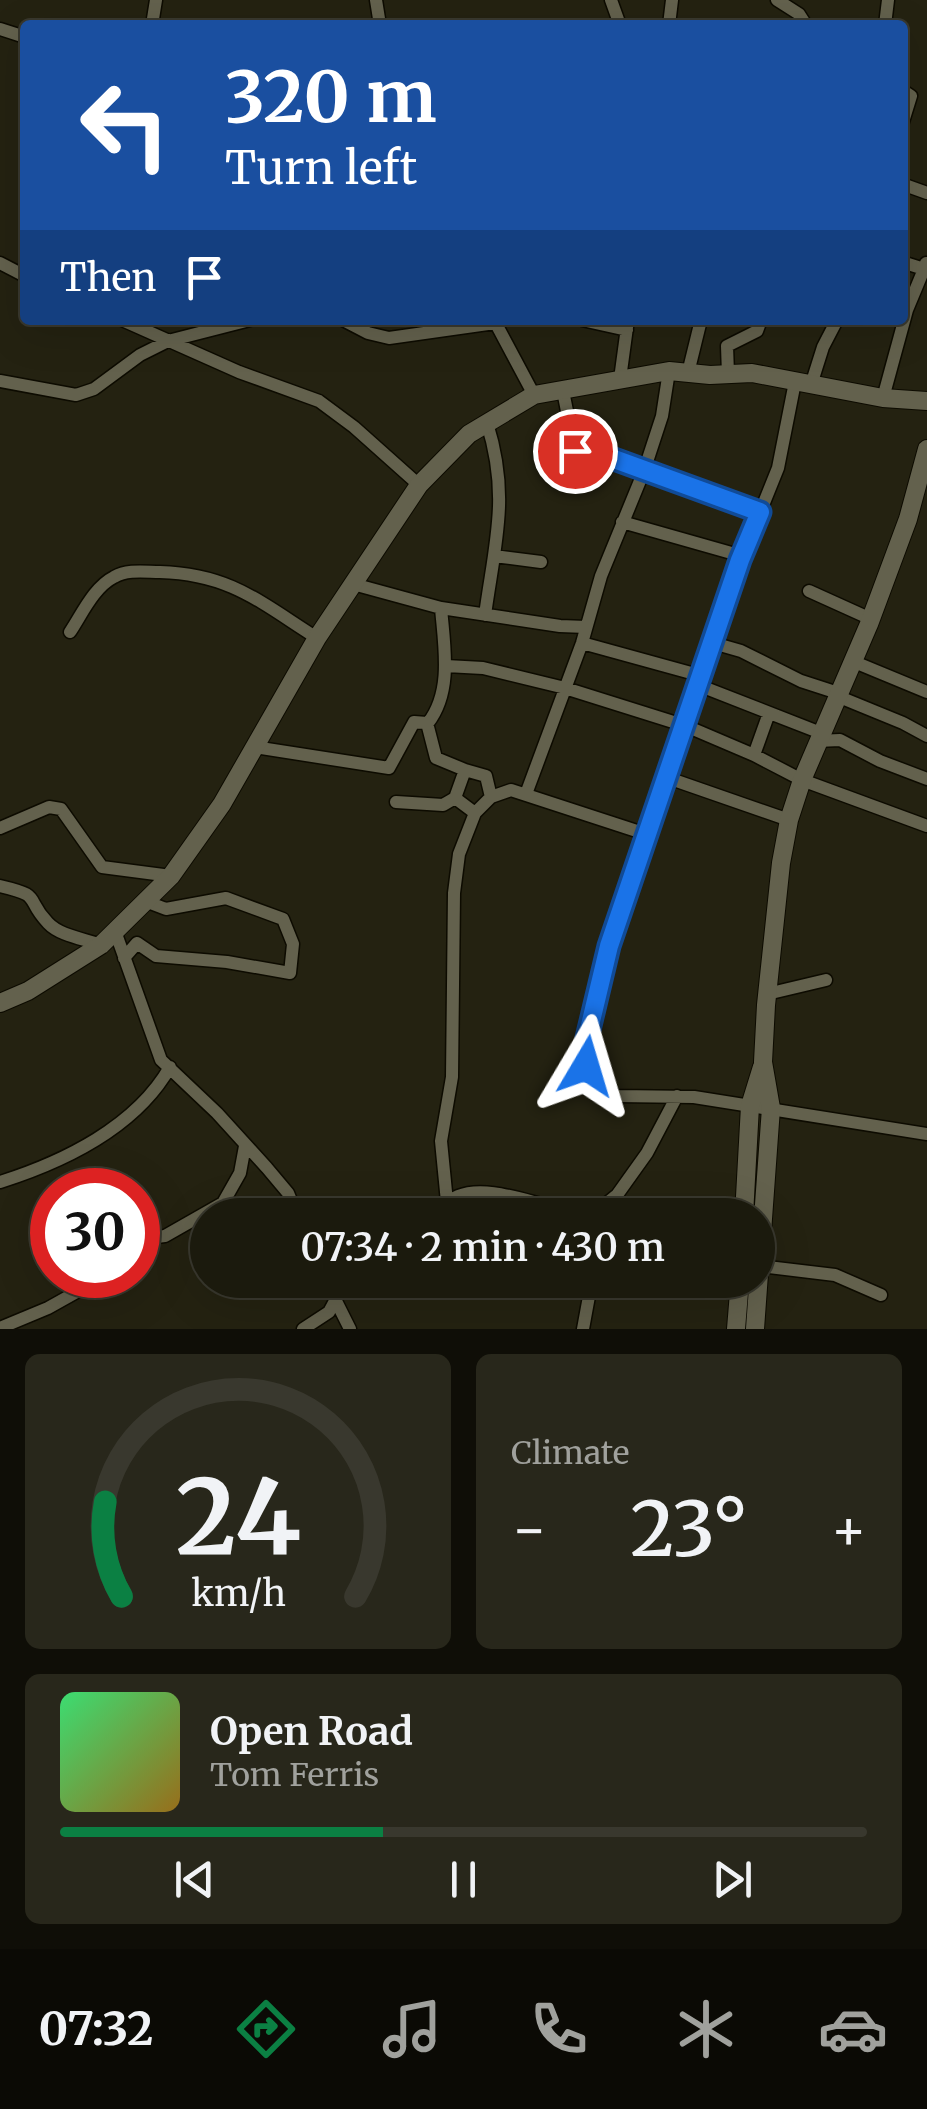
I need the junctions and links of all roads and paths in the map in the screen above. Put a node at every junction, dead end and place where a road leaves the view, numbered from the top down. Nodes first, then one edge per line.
1 (777, 0) edge
2 (803, 20) edge
3 (926, 265) edge
4 (908, 301) edge
5 (132, 325) edge
6 (231, 325) edge
7 (353, 325) edge
8 (474, 325) edge
9 (496, 325) edge
10 (627, 325) edge
11 (699, 325) edge
12 (759, 325) edge
13 (835, 325) edge
14 (900, 325) edge
15 (168, 342) junction
16 (679, 372) junction
17 (728, 374) junction
18 (620, 378) junction
19 (0, 381) edge
20 (803, 383) junction
21 (563, 390) junction
22 (534, 395) junction
23 (882, 398) junction
24 (927, 401) edge
25 (487, 423) junction
26 (927, 450) edge
27 (644, 471) junction
28 (420, 485) junction
29 (760, 512) junction
30 (622, 522) junction
31 (494, 556) junction
32 (742, 556) junction
33 (541, 562) dead end
34 (353, 584) junction
35 (809, 591) dead end
36 (441, 608) junction
37 (485, 614) junction
38 (870, 618) junction
39 (586, 627) junction
40 (70, 632) dead end
41 (317, 638) junction
42 (582, 643) junction
43 (713, 643) junction
44 (852, 661) junction
45 (446, 666) junction
46 (700, 681) junction
47 (565, 688) junction
48 (927, 692) edge
49 (838, 694) junction
50 (769, 713) junction
51 (428, 723) junction
52 (686, 726) junction
53 (927, 736) edge
54 (819, 737) junction
55 (254, 747) junction
56 (754, 755) junction
57 (465, 770) junction
58 (668, 778) junction
59 (927, 779) edge
60 (802, 780) junction
61 (526, 794) junction
62 (490, 797) junction
63 (455, 798) junction
64 (396, 802) dead end
65 (474, 813) junction
66 (789, 820) junction
67 (927, 826) edge
68 (0, 828) edge
69 (649, 834) junction
70 (171, 876) junction
71 (0, 886) edge
72 (145, 901) junction
73 (115, 930) junction
74 (101, 944) junction
75 (124, 958) junction
76 (826, 980) dead end
77 (767, 994) junction
78 (0, 1002) edge
79 (763, 1062) junction
80 (170, 1067) junction
81 (677, 1096) junction
82 (750, 1106) junction
83 (771, 1108) junction
84 (927, 1134) edge
85 (245, 1146) junction
86 (0, 1182) edge
87 (617, 1195) junction
88 (230, 1198) edge
89 (290, 1198) edge
90 (446, 1198) edge
91 (456, 1198) edge
92 (519, 1198) edge
93 (613, 1198) edge
94 (616, 1198) edge
95 (745, 1198) edge
96 (765, 1198) edge
97 (190, 1225) edge
98 (160, 1237) edge
99 (775, 1268) edge
100 (881, 1295) dead end
101 (66, 1298) edge
102 (588, 1298) edge
103 (739, 1298) edge
104 (757, 1298) edge
105 (336, 1299) joint
106 (16, 1325) edge
107 (0, 1328) edge
108 (303, 1329) edge
109 (350, 1329) edge
110 (582, 1329) edge
111 (736, 1329) edge
112 (755, 1329) edge

1 - 2 street
3 - 4 street
5 - 15 street
6 - 15 street
7 - 8 street
9 - 22 street
10 - 18 street
11 - 16 street
12 - 17 street
13 - 20 street
14 - 23 street
15 - 19 street
15 - 28 street
16 - 17 street
16 - 18 street
16 - 27 street
17 - 20 street
18 - 21 street
20 - 23 street
20 - 29 street
21 - 22 street
21 - 27 street
22 - 25 street
23 - 24 street
25 - 28 street
25 - 31 street
26 - 38 street
27 - 29 street
27 - 30 street
28 - 34 street
29 - 32 street
30 - 32 street
30 - 39 street
31 - 33 street
31 - 37 street
32 - 43 street
34 - 36 street
34 - 41 street
35 - 38 street
36 - 37 street
36 - 45 street
37 - 39 street
38 - 44 street
39 - 42 street
40 - 41 street
41 - 55 street
42 - 46 street
42 - 47 street
43 - 46 street
43 - 49 street
44 - 48 street
44 - 49 street
45 - 47 street
45 - 51 street
46 - 50 street
46 - 52 street
47 - 52 street
47 - 61 street
49 - 53 street
49 - 54 street
50 - 54 street
50 - 56 street
51 - 55 street
51 - 57 street
52 - 56 street
52 - 58 street
54 - 59 street
54 - 60 street
55 - 70 street
56 - 60 street
57 - 62 street
57 - 63 street
58 - 66 street
58 - 69 street
60 - 66 street
60 - 67 street
61 - 62 street
61 - 69 street
62 - 65 street
63 - 64 street
63 - 65 street
65 - 90 street
66 - 77 street
68 - 70 street
69 - 81 street
70 - 72 street
71 - 74 street
72 - 73 street
72 - 75 street
73 - 74 street
73 - 75 street
74 - 78 street
75 - 80 street
76 - 77 street
77 - 79 street
79 - 82 street
79 - 83 street
80 - 85 street
80 - 86 street
81 - 82 street
81 - 87 street
82 - 83 street
82 - 95 street
83 - 84 street
83 - 96 street
85 - 88 street
85 - 89 street
87 - 93 street
87 - 94 street
91 - 92 street
97 - 98 street
99 - 100 street
101 - 106 street
102 - 110 street
103 - 111 street
104 - 112 street
105 - 108 street
105 - 109 street
106 - 107 street

